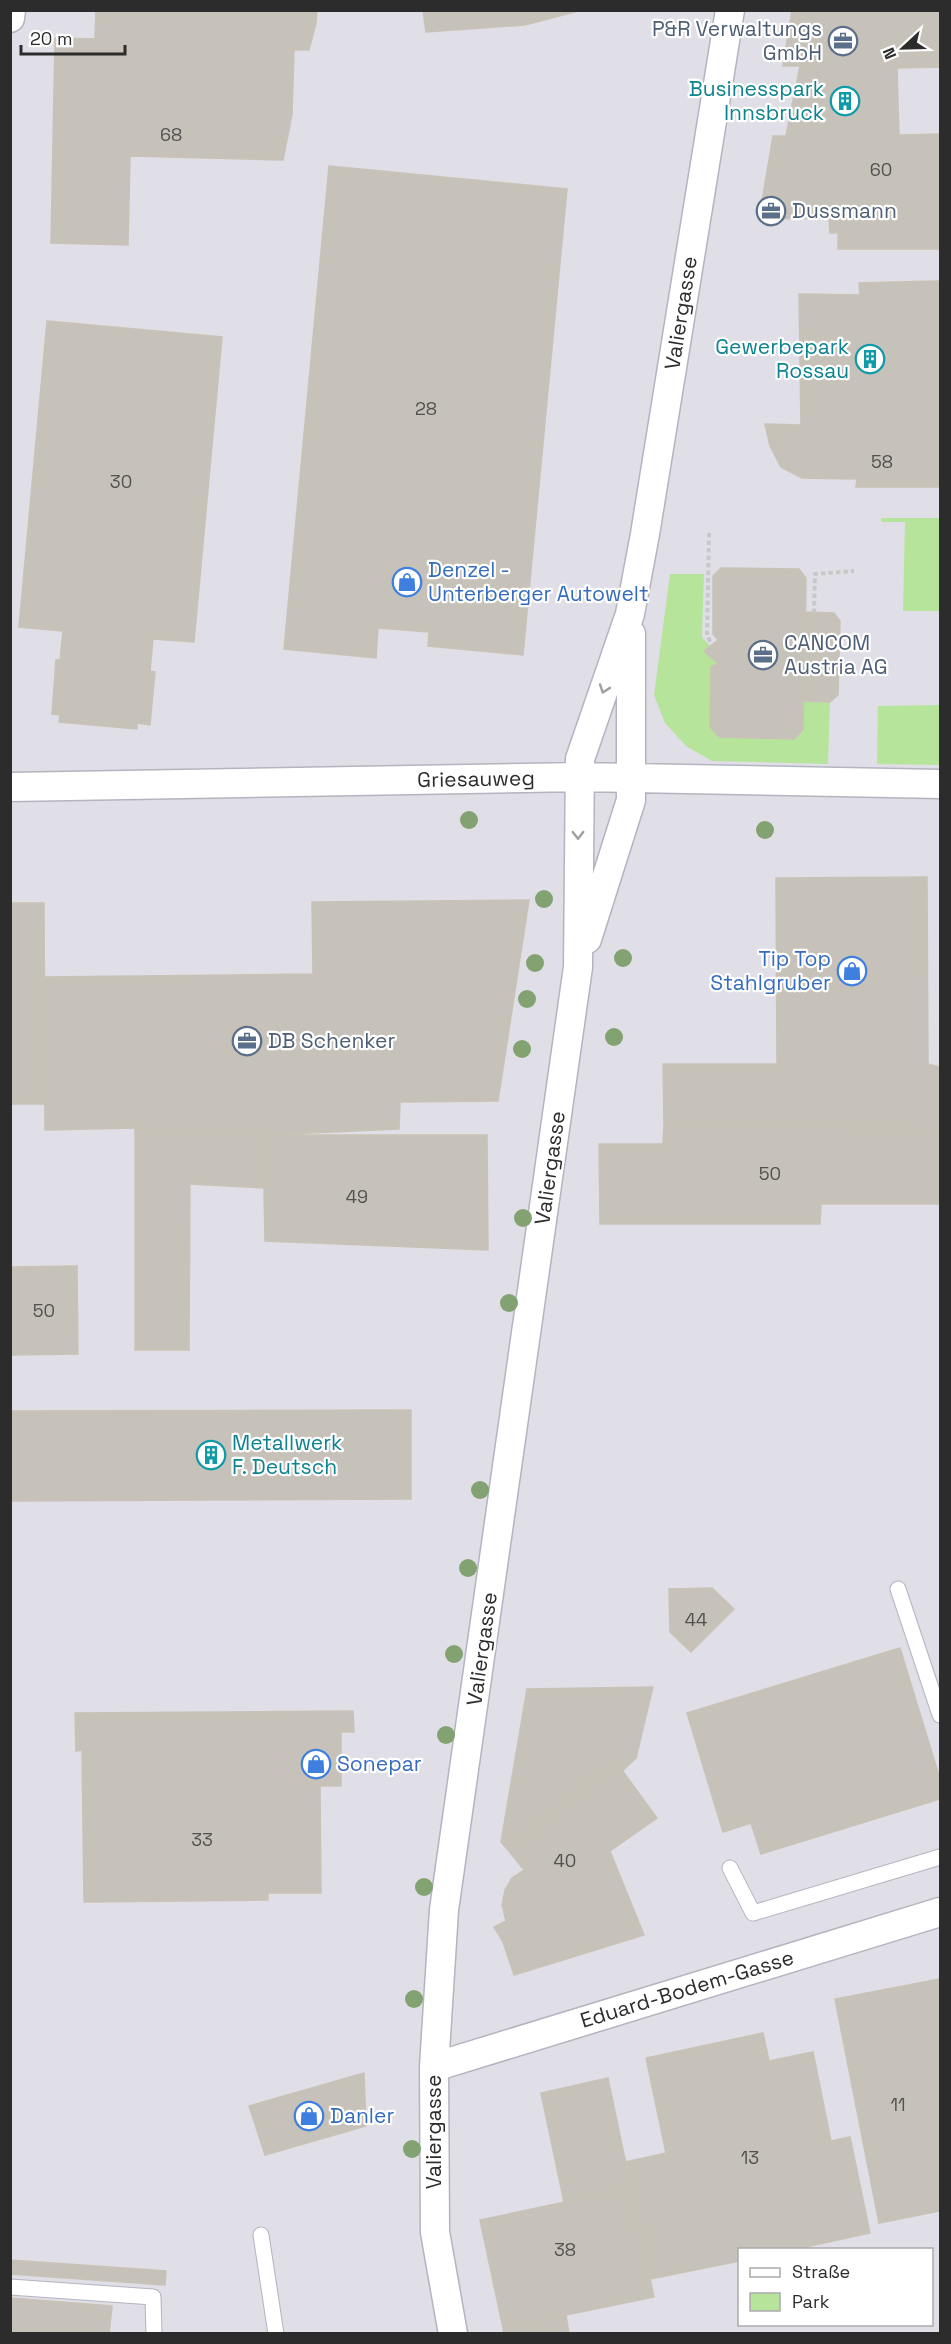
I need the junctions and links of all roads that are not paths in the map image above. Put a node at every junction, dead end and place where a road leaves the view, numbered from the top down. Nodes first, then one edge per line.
1 (11, 10) edge
2 (730, 10) edge
3 (10, 18) edge
4 (630, 614) junction
5 (580, 777) junction
6 (631, 778) junction
7 (940, 784) edge
8 (10, 787) edge
9 (578, 967) junction
10 (898, 1589) dead end
11 (940, 1715) edge
12 (940, 1857) edge
13 (730, 1868) dead end
14 (940, 1912) edge
15 (434, 2067) junction
16 (261, 2235) dead end
17 (10, 2287) edge
18 (154, 2334) edge
19 (276, 2334) edge
20 (453, 2334) edge

1 - 3 street
2 - 4 street, Valiergasse
4 -> 5 street, Valiergasse
4 - 6 street, Valiergasse
5 - 6 street, Griesauweg
5 - 8 street, Griesauweg
5 -> 9 street, Valiergasse
6 - 7 street, Griesauweg
6 - 9 street, Valiergasse
9 - 15 street, Valiergasse
10 - 11 lane
12 - 13 lane
14 - 15 street, Eduard-Bodem-Gasse
15 - 20 street, Valiergasse
16 - 19 lane
17 - 18 lane

